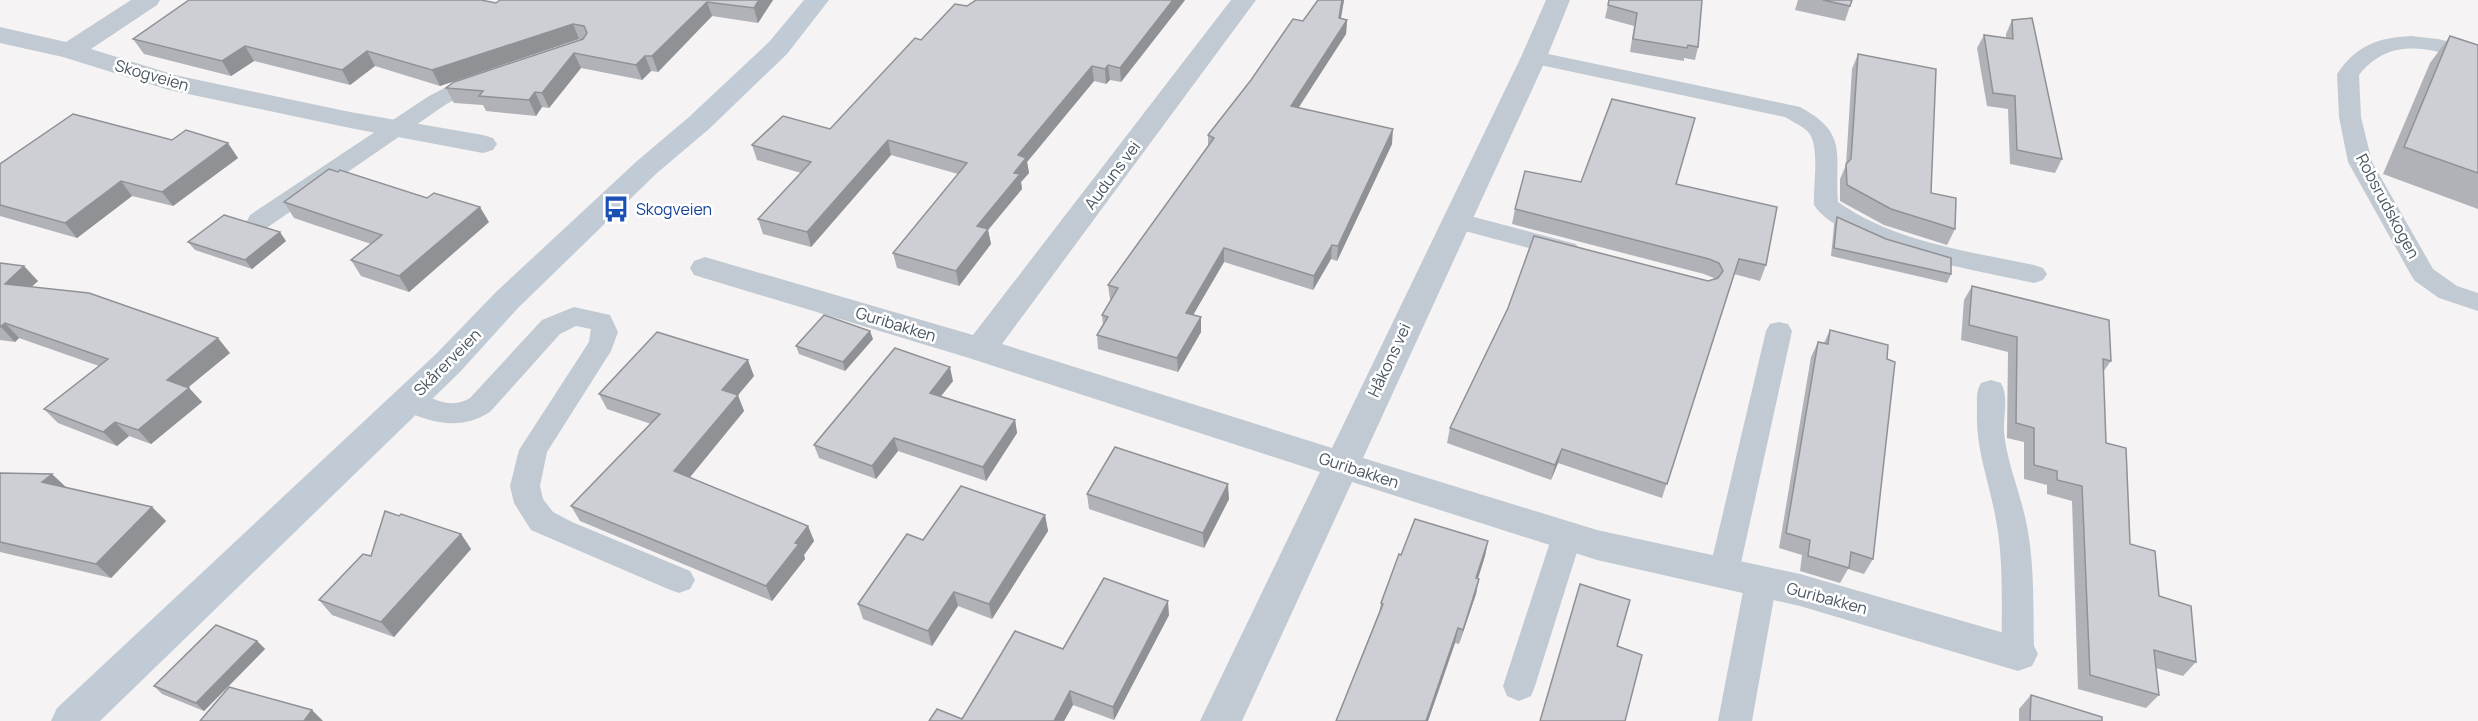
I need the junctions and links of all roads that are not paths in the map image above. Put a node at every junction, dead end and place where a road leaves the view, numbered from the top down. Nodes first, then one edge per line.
1 (148, 0) edge
2 (817, 0) edge
3 (1244, 0) edge
4 (1558, 0) edge
5 (0, 35) edge
6 (70, 51) junction
7 (2478, 56) edge
8 (1534, 57) junction
9 (504, 72) edge
10 (398, 128) junction
11 (483, 144) dead end
12 (1455, 220) junction
13 (259, 222) dead end
14 (1592, 256) edge
15 (705, 268) dead end
16 (2034, 274) dead end
17 (2478, 302) edge
18 (1779, 331) dead end
19 (980, 350) junction
20 (1991, 390) dead end
21 (408, 402) junction
22 (1341, 464) junction
23 (1566, 536) junction
24 (1724, 572) junction
25 (679, 580) dead end
26 (1761, 581) junction
27 (2018, 654) joint
28 (1519, 686) dead end
29 (72, 721) edge
30 (1221, 721) edge
31 (1735, 721) edge

1 - 6 street
2 - 21 street, Skårerveien
3 - 19 street, Auduns vei
4 - 8 street, Håkons vei
5 - 6 street, Skogveien
6 - 10 street, Skogveien
7 - 17 lane, Robsrudskogen
8 - 12 street, Håkons vei
8 - 16 lane
9 - 10 lane
10 - 11 street, Skogveien
10 - 13 lane
12 - 14 lane
12 - 22 street, Håkons vei
15 - 19 street, Guribakken
18 - 24 lane
19 - 22 street, Guribakken
20 - 27 lane
21 - 25 lane
21 - 29 street, Skårerveien
22 - 23 street, Guribakken
22 - 30 street, Håkons vei
23 - 24 street, Guribakken
23 - 28 lane
24 - 26 street, Guribakken
26 - 27 street, Guribakken
26 - 31 lane

